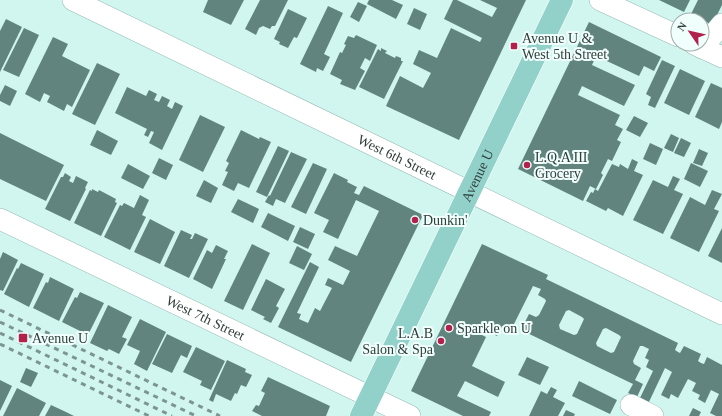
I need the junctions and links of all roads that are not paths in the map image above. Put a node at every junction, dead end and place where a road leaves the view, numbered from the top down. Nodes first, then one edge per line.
1 (73, 0) edge
2 (562, 0) edge
3 (600, 0) edge
4 (722, 24) edge
5 (670, 32) edge
6 (710, 35) edge
7 (710, 52) edge
8 (722, 57) edge
9 (469, 192) junction
10 (0, 219) edge
11 (722, 314) edge
12 (370, 397) junction
13 (631, 405) dead end
14 (361, 416) edge
15 (410, 416) edge
16 (653, 416) edge

1 - 9 street, West 6th Street
2 - 9 main road, Avenue U
3 - 5 street
4 - 6 street
7 - 8 street
9 - 11 street, West 6th Street
9 - 12 main road, Avenue U
10 - 12 street, West 7th Street
12 - 14 main road, Avenue U
12 - 15 street, West 7th Street
13 - 16 street

